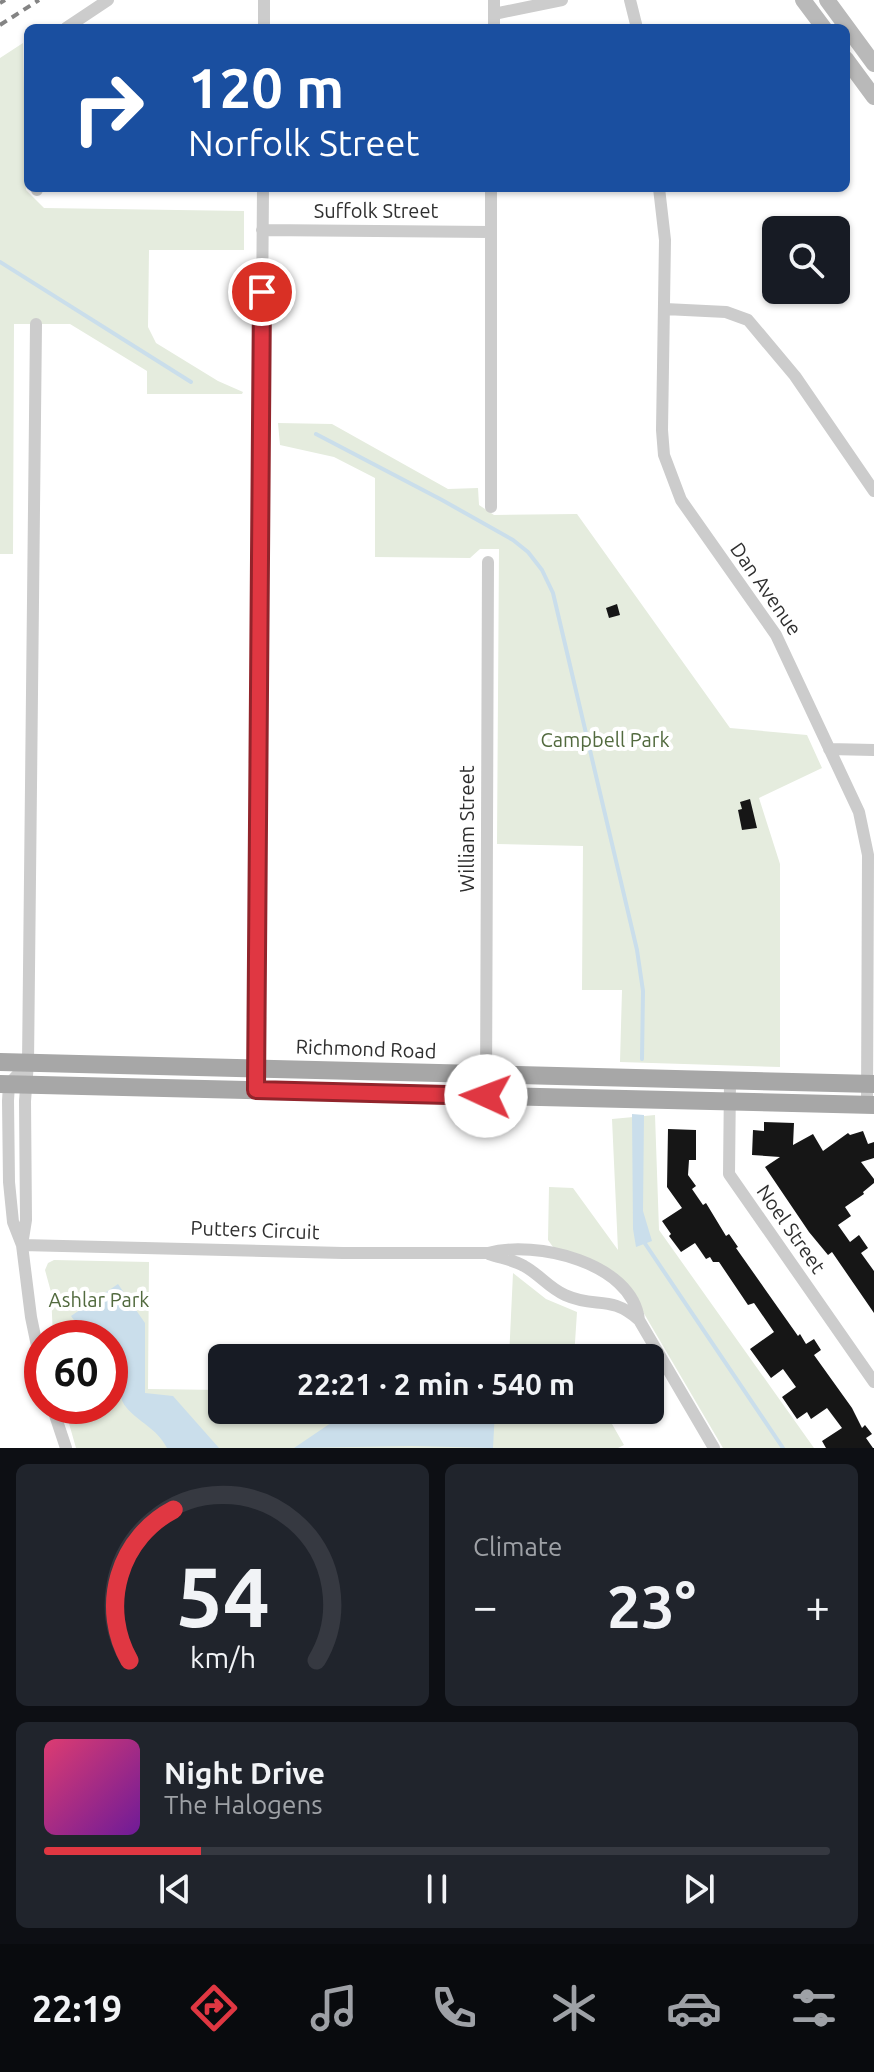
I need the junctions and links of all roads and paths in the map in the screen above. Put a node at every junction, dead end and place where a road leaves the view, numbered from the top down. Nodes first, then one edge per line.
1 (108, 0) edge
2 (264, 0) edge
3 (494, 0) edge
4 (562, 0) edge
5 (630, 0) edge
6 (803, 0) edge
7 (827, 0) edge
8 (494, 14) junction
9 (72, 24) edge
10 (264, 24) edge
11 (494, 24) edge
12 (636, 24) edge
13 (821, 24) edge
14 (845, 24) edge
15 (850, 31) edge
16 (850, 64) edge
17 (874, 64) edge
18 (873, 93) edge
19 (263, 192) edge
20 (491, 192) edge
21 (659, 192) edge
22 (262, 230) junction
23 (490, 232) junction
24 (665, 309) junction
25 (36, 324) dead end
26 (874, 491) edge
27 (491, 507) dead end
28 (488, 562) dead end
29 (829, 749) junction
30 (874, 750) edge
31 (871, 914) edge
32 (0, 1062) edge
33 (28, 1063) junction
34 (257, 1069) junction
35 (486, 1075) junction
36 (730, 1081) junction
37 (871, 1084) edge
38 (12, 1085) edge
39 (256, 1090) junction
40 (486, 1096) junction
41 (729, 1102) junction
42 (870, 1105) edge
43 (22, 1245) junction
44 (488, 1253) junction
45 (32, 1320) edge
46 (639, 1320) junction
47 (874, 1382) edge
48 (58, 1424) edge
49 (66, 1448) edge
50 (714, 1448) edge

1 - 9 street
2 - 10 street
3 - 8 street
4 - 8 street
5 - 12 street
6 - 13 main road
7 - 14 main road
8 - 11 street
15 - 17 main road
16 - 18 main road
19 - 22 street
20 - 23 street
21 - 24 street, Dan Avenue
22 - 23 street, Suffolk Street
22 - 34 street
23 - 27 street
24 - 26 street
24 - 29 street, Dan Avenue
25 - 33 street
28 - 35 street, William Street
29 - 30 street
29 - 31 street, Dan Avenue
31 - 37 street, Dan Avenue
32 - 33 main road, Richmond Road
33 - 34 main road, Richmond Road
33 - 38 street
34 - 35 main road, Richmond Road
34 - 39 street
35 - 36 main road, Richmond Road
35 - 40 street, William Street
36 - 37 main road, Richmond Road
36 - 41 street, Noel Street
37 - 42 street, Dan Avenue
38 - 39 main road
38 - 43 street
39 - 40 main road
40 - 41 main road
41 - 42 main road
41 - 47 street, Noel Street
43 - 44 street, Putters Circuit
43 - 45 street
44 - 46 street, Putters Circuit
44 - 46 street, Putters Circuit
46 - 50 street, Putters Circuit
48 - 49 street

